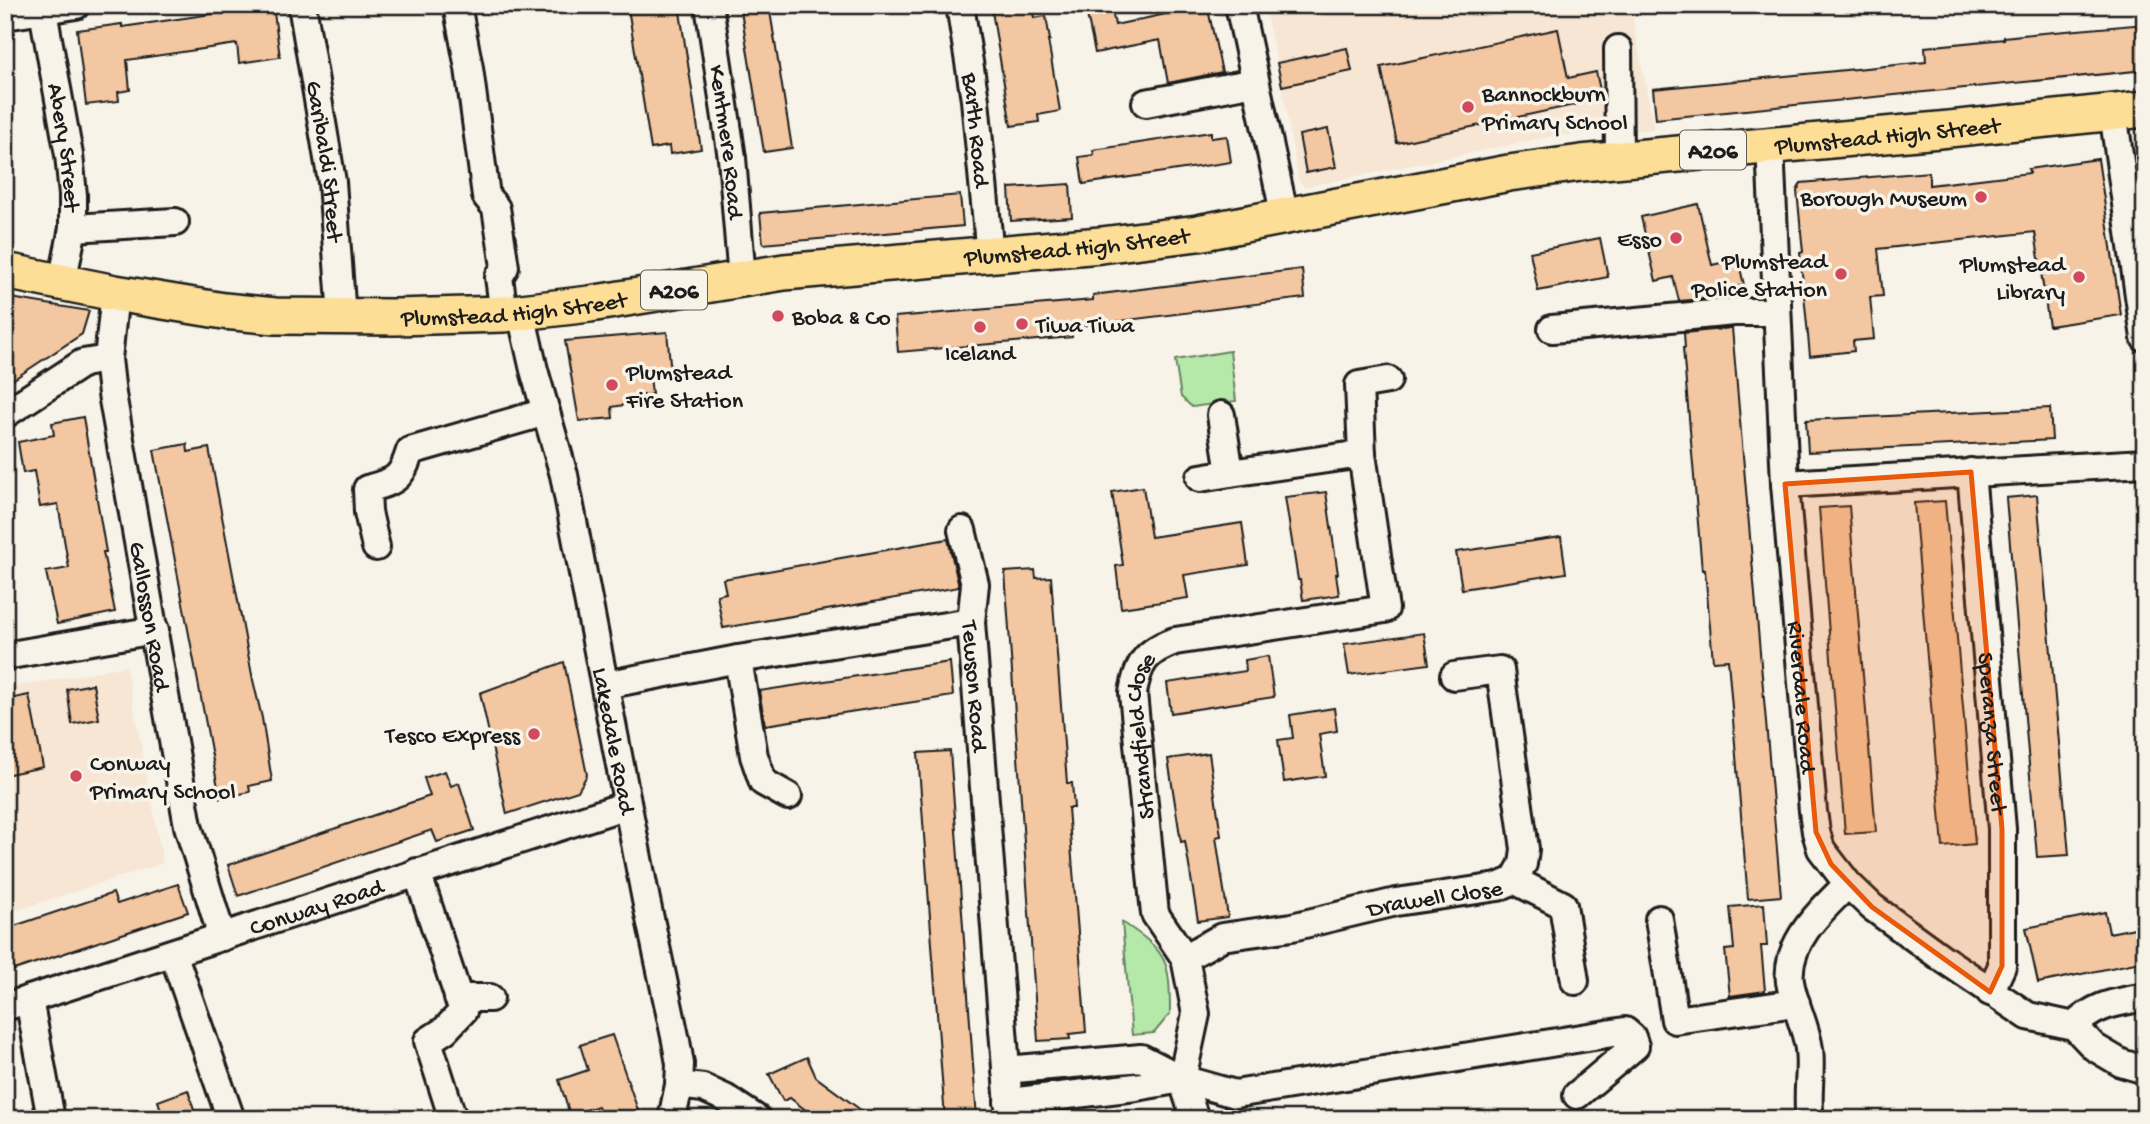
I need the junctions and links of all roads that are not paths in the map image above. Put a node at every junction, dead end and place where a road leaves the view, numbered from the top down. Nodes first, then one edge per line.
1 (76, 5) edge
2 (302, 5) edge
3 (457, 5) edge
4 (709, 5) edge
5 (960, 5) edge
6 (1239, 5) edge
7 (43, 10) junction
8 (5, 16) edge
9 (1618, 49) dead end
10 (1255, 82) junction
11 (1146, 103) dead end
12 (2129, 111) edge
13 (1770, 145) junction
14 (1619, 159) junction
15 (1284, 218) junction
16 (175, 222) dead end
17 (73, 228) junction
18 (990, 255) junction
19 (5, 271) edge
20 (742, 279) junction
21 (62, 283) junction
22 (115, 293) junction
23 (1777, 312) junction
24 (512, 313) junction
25 (342, 317) junction
26 (1552, 329) dead end
27 (2145, 338) edge
28 (108, 359) junction
29 (1388, 380) dead end
30 (546, 412) junction
31 (5, 414) edge
32 (1221, 415) dead end
33 (1362, 454) junction
34 (2145, 463) edge
35 (1971, 472) junction
36 (1230, 473) junction
37 (1200, 478) dead end
38 (1785, 484) junction
39 (962, 530) dead end
40 (376, 547) dead end
41 (971, 622) junction
42 (155, 630) junction
43 (5, 656) edge
44 (738, 659) junction
45 (1454, 676) dead end
46 (605, 685) junction
47 (788, 796) dead end
48 (627, 804) junction
49 (416, 872) junction
50 (1514, 880) junction
51 (1847, 884) junction
52 (1659, 919) dead end
53 (222, 937) junction
54 (173, 953) junction
55 (1185, 957) junction
56 (1576, 981) dead end
57 (1990, 992) junction
58 (2145, 997) edge
59 (458, 998) junction
60 (491, 998) dead end
61 (17, 1003) edge
62 (1796, 1003) junction
63 (2074, 1026) junction
64 (1006, 1070) junction
65 (2145, 1070) edge
66 (1182, 1079) junction
67 (679, 1085) junction
68 (1577, 1095) dead end
69 (1009, 1110) edge
70 (51, 1119) edge
71 (231, 1119) edge
72 (453, 1119) edge
73 (672, 1119) edge
74 (757, 1119) edge
75 (1195, 1119) edge
76 (1810, 1119) edge

1 - 7 street
2 - 25 street, Garibaldi Street
3 - 24 street, Lakedale Road
4 - 20 street, Kentmere Road
5 - 18 street, Barth Road
6 - 10 street
7 - 8 street
7 - 17 street, Abery Street
9 - 14 street
10 - 11 street
10 - 15 street
12 - 13 main road, Plumstead High Street / A206
12 - 27 street
13 - 14 main road, Plumstead High Street / A206
13 - 23 street, Riverdale Road
14 - 15 main road, Plumstead High Street / A206
15 - 18 main road, Plumstead High Street / A206
16 - 17 street
17 - 21 street, Abery Street
18 - 20 main road, Plumstead High Street / A206
19 - 21 main road, Plumstead High Street / A206
20 - 24 main road, Plumstead High Street / A206
21 - 22 main road, Plumstead High Street / A206
22 - 25 main road, Plumstead High Street / A206
22 - 28 street, Gallosson Road
23 - 26 street
23 - 38 street, Riverdale Road
24 - 25 main road, Plumstead High Street / A206
24 - 30 street, Lakedale Road
28 - 31 street
28 - 42 street, Gallosson Road
29 - 33 street, Strandfield Close
30 - 40 street
30 - 46 street, Lakedale Road
32 - 36 street
33 - 36 street
33 - 55 street, Strandfield Close
34 - 35 street
35 - 38 street
35 - 57 street, Speranza Street
36 - 37 street
38 - 51 street, Riverdale Road
39 - 41 street
41 - 44 street, Tewson Road
41 - 64 street, Tewson Road
42 - 43 street
42 - 53 street, Gallosson Road
44 - 46 street, Tewson Road
44 - 47 street
45 - 50 street, Drawell Close
46 - 48 street, Lakedale Road
48 - 49 street, Conway Road
48 - 67 street, Lakedale Road
49 - 53 street, Conway Road
49 - 59 street
50 - 55 street, Drawell Close
50 - 56 street
51 - 57 street, Riverdale Road
51 - 62 street
52 - 62 street
53 - 54 street, Conway Road
54 - 61 street, Conway Road
54 - 71 street
55 - 66 street, Strandfield Close
57 - 63 street, Riverdale Road
58 - 63 street
59 - 60 street
59 - 72 street
61 - 70 street
62 - 76 street
63 - 65 street
64 - 66 street
64 - 69 street, Tewson Road
66 - 68 street
66 - 69 street
66 - 75 street
67 - 73 street, Lakedale Road
67 - 74 street

